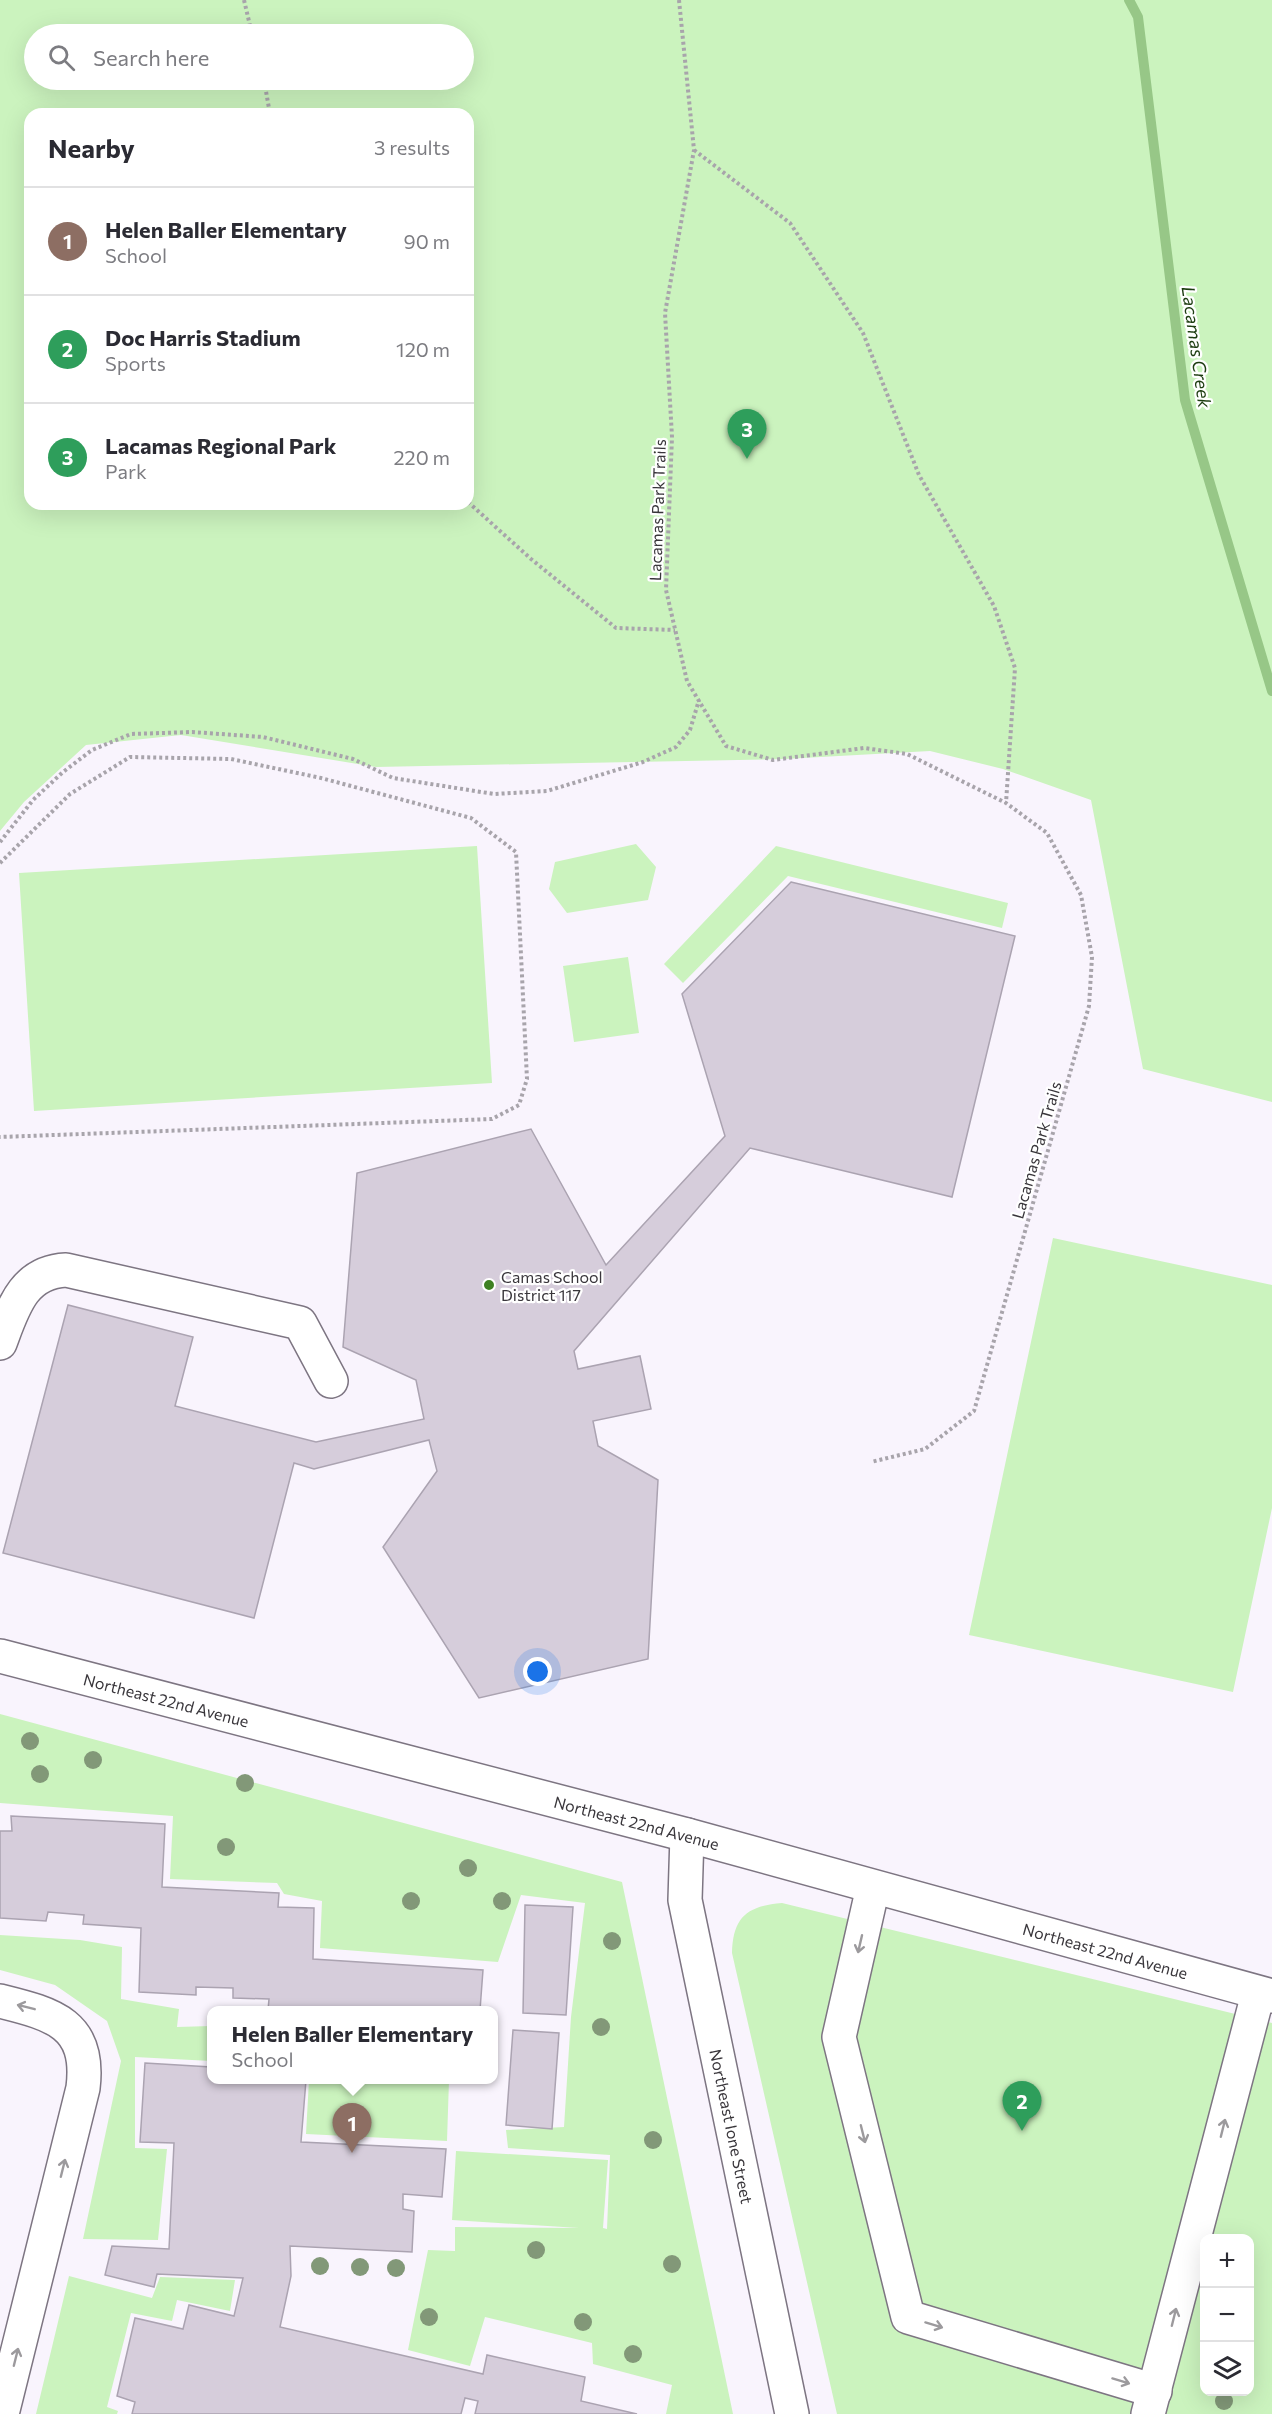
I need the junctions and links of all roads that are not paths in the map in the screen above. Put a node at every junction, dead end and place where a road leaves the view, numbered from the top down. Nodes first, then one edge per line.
1 (0, 1343) edge
2 (331, 1381) dead end
3 (0, 1656) edge
4 (687, 1836) junction
5 (873, 1887) junction
6 (1265, 1995) edge
7 (0, 2001) edge
8 (1151, 2402) edge
9 (2, 2414) edge
10 (792, 2414) edge

1 - 2 street
3 - 4 street, Northeast 22nd Avenue
4 - 5 street, Northeast 22nd Avenue
4 - 10 street, Northeast Ione Street
5 - 6 street, Northeast 22nd Avenue
5 -> 8 street
8 -> 6 street
9 -> 7 street

